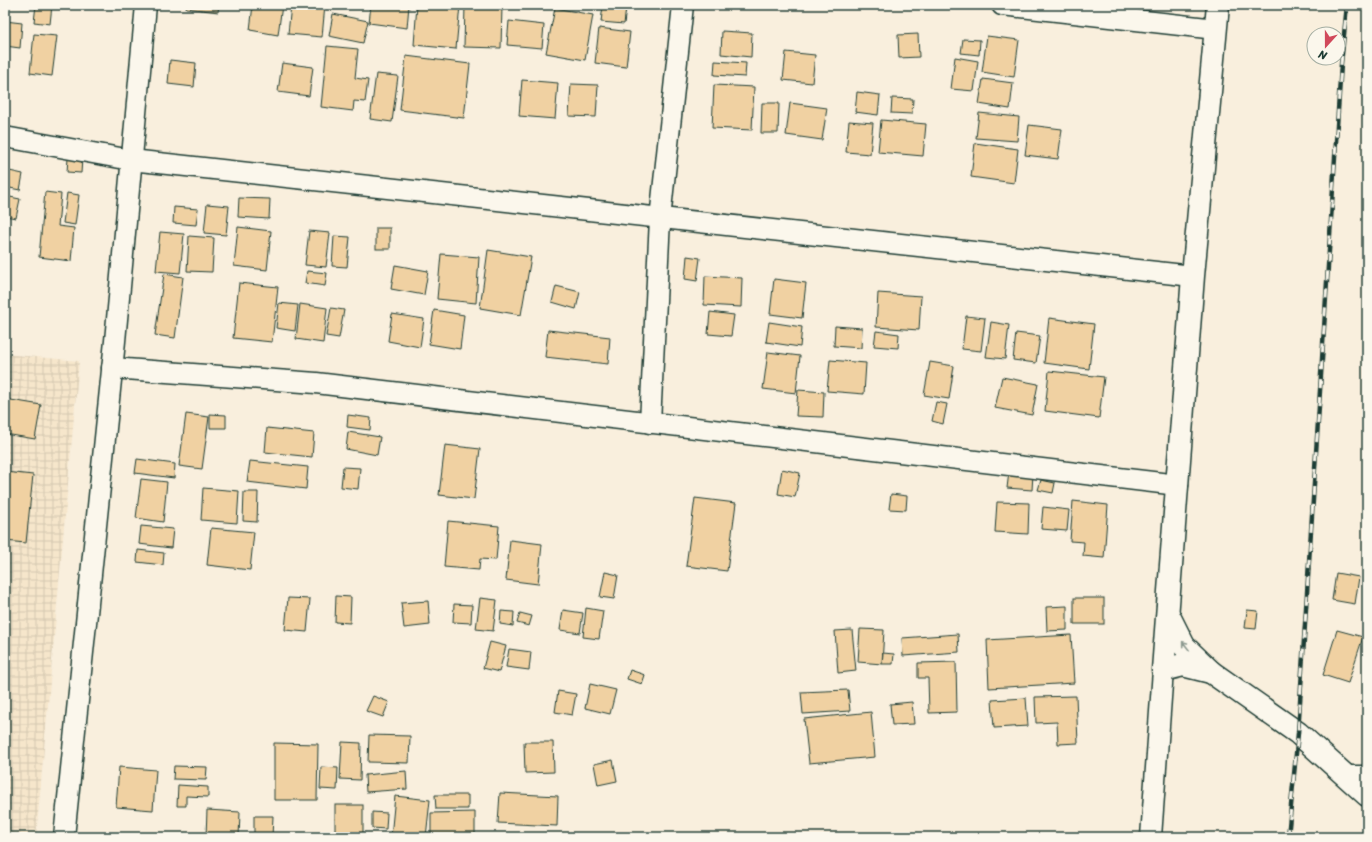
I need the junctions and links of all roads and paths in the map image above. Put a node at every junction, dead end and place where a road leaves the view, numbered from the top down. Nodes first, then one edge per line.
1 (146, 5) edge
2 (683, 5) edge
3 (1002, 5) edge
4 (1218, 5) edge
5 (1216, 28) junction
6 (5, 137) edge
7 (131, 160) junction
8 (660, 219) junction
9 (1194, 276) junction
10 (112, 368) junction
11 (650, 423) junction
12 (1178, 485) junction
13 (1168, 614) junction
14 (1164, 670) junction
15 (1211, 672) junction
16 (1356, 776) edge
17 (1367, 795) edge
18 (64, 837) edge
19 (1151, 837) edge

1 - 7 street
2 - 8 street
3 - 5 street
4 - 5 street
5 - 9 street
6 - 7 street
7 - 8 street
7 - 10 street
8 - 9 street
8 - 11 street
9 - 12 street
10 - 11 street
10 - 18 street
11 - 12 street
12 - 13 street
13 - 14 street
15 -> 13 street
14 - 15 street
14 - 19 street
15 - 16 street
16 - 17 street

